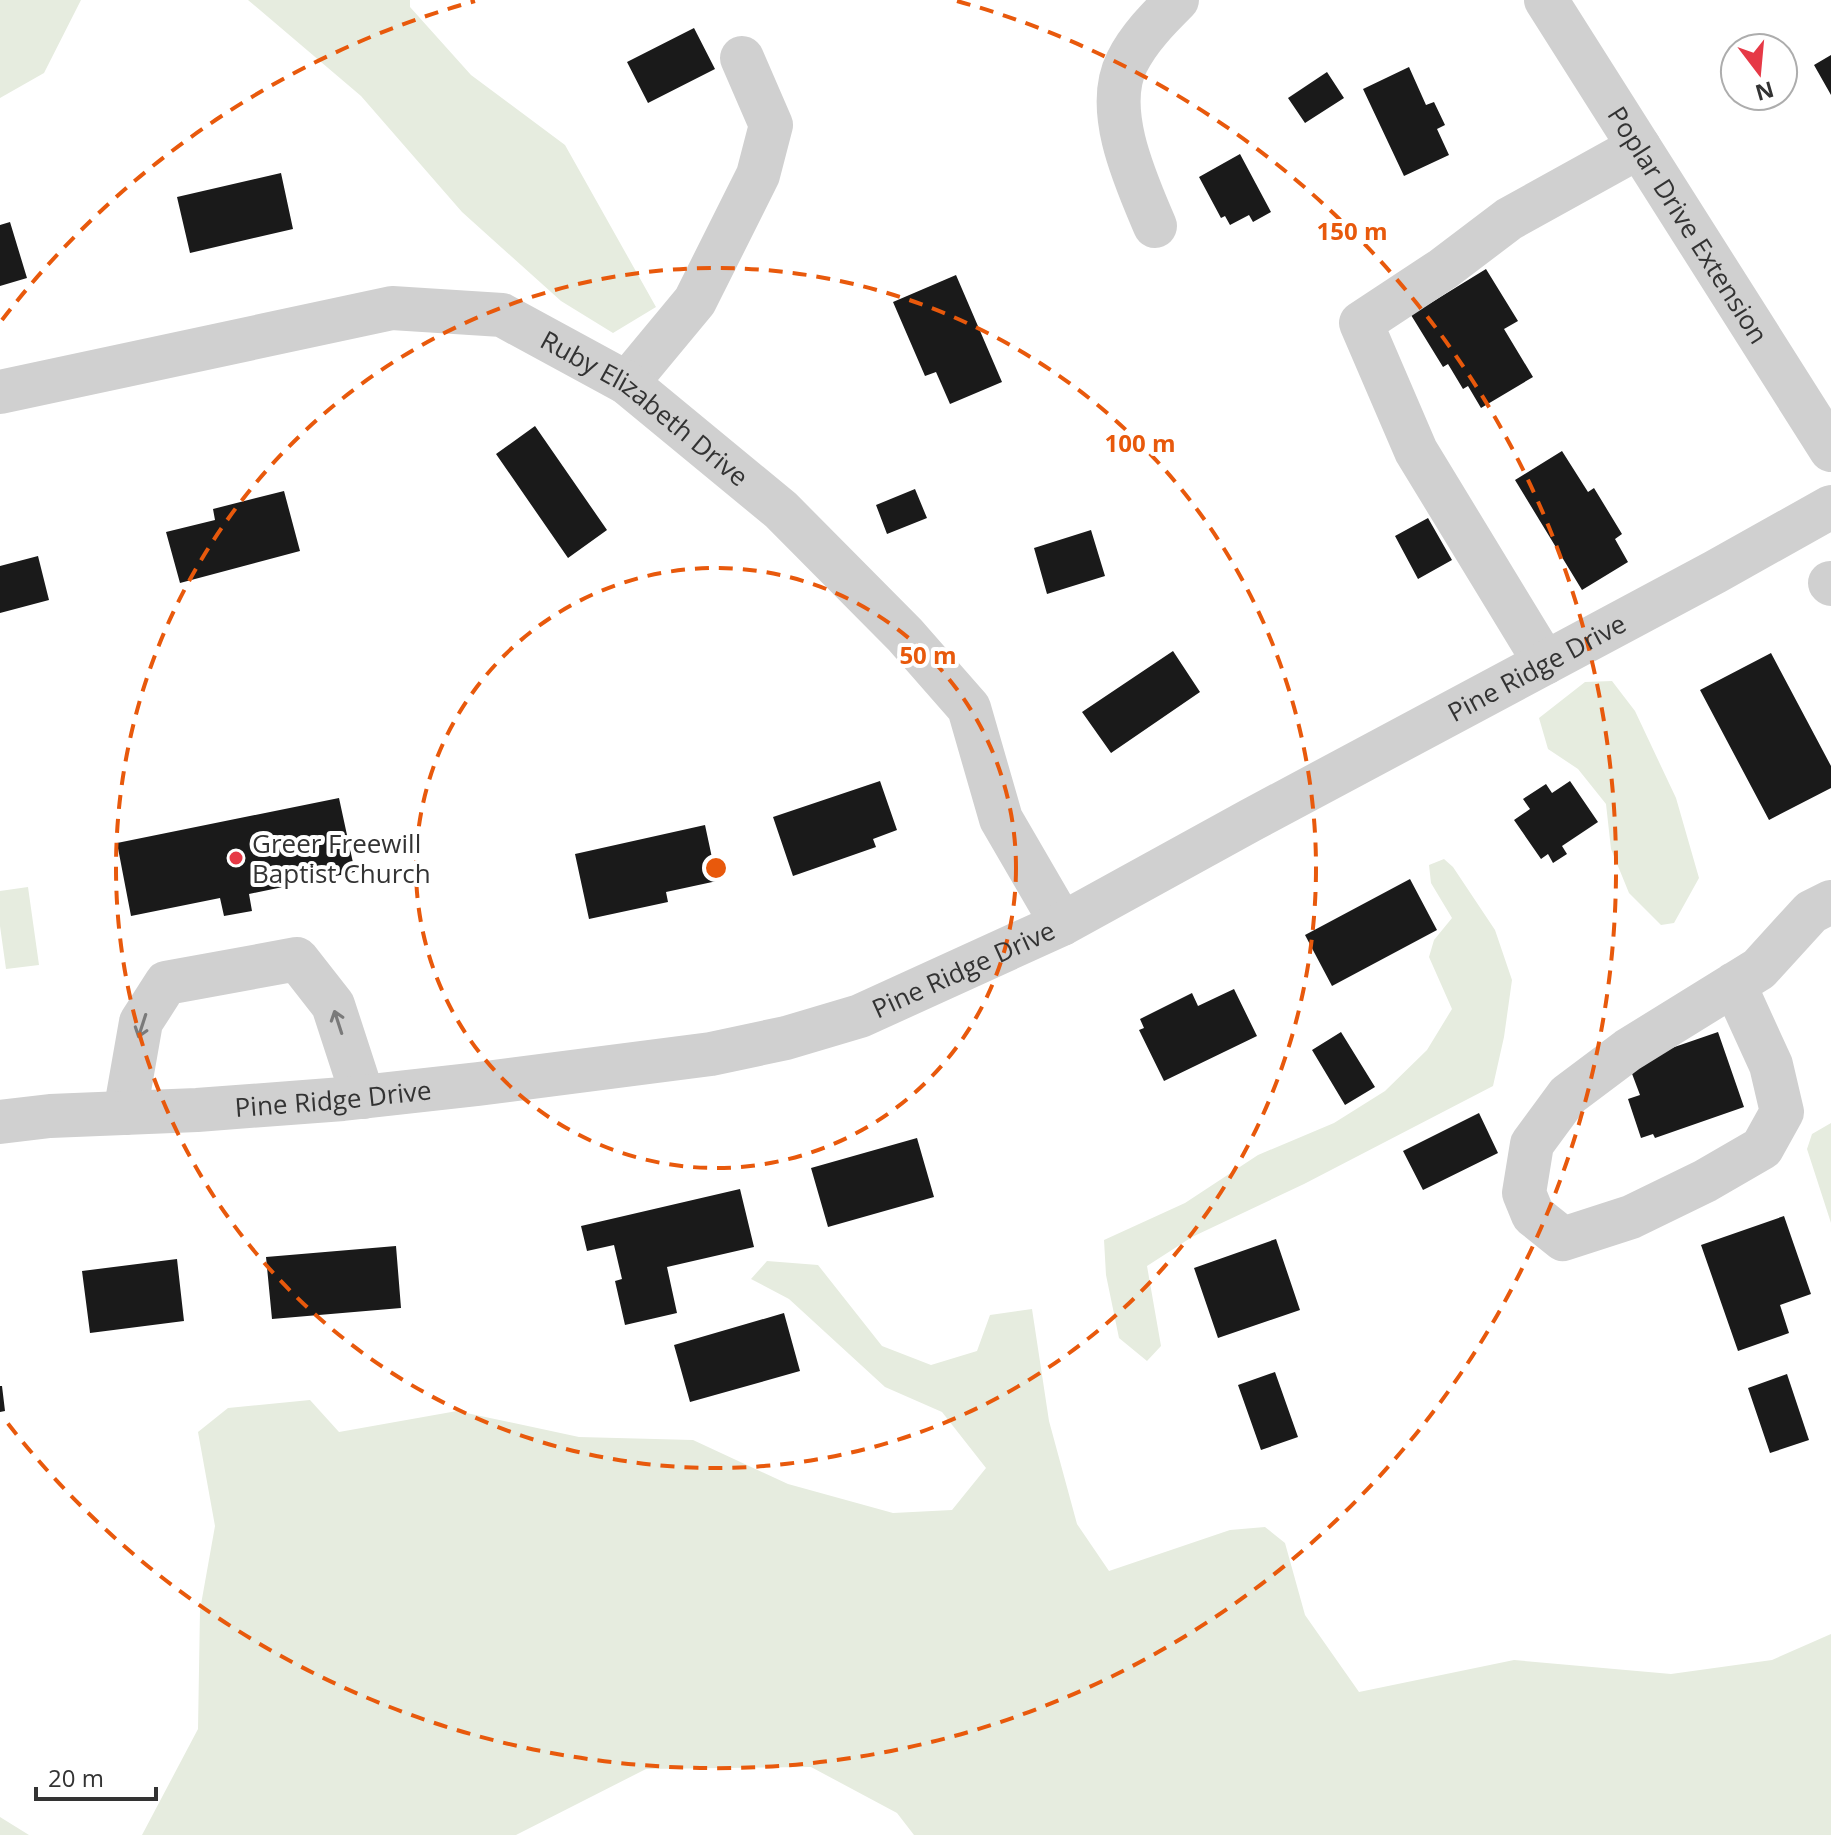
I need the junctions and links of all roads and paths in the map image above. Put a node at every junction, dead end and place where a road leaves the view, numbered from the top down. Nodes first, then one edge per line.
1 (1177, 0) edge
2 (1553, 2) edge
3 (742, 58) dead end
4 (1639, 147) junction
5 (1155, 226) dead end
6 (627, 383) junction
7 (0, 392) edge
8 (1831, 450) edge
9 (1831, 507) edge
10 (1545, 663) junction
11 (1831, 902) edge
12 (1062, 924) junction
13 (1734, 984) junction
14 (363, 1097) junction
15 (125, 1113) junction
16 (0, 1122) edge

1 - 5 street
2 - 4 street, Poplar Drive Extension
3 - 6 street
4 - 8 street, Poplar Drive Extension
4 - 10 street
6 - 7 street, Ruby Elizabeth Drive
6 - 12 street, Ruby Elizabeth Drive
9 - 10 street, Pine Ridge Drive
10 - 12 street, Pine Ridge Drive
11 - 13 street
12 - 14 street, Pine Ridge Drive
13 - 13 street
14 - 15 street, Pine Ridge Drive
14 -> 15 street
15 - 16 street, Pine Ridge Drive

